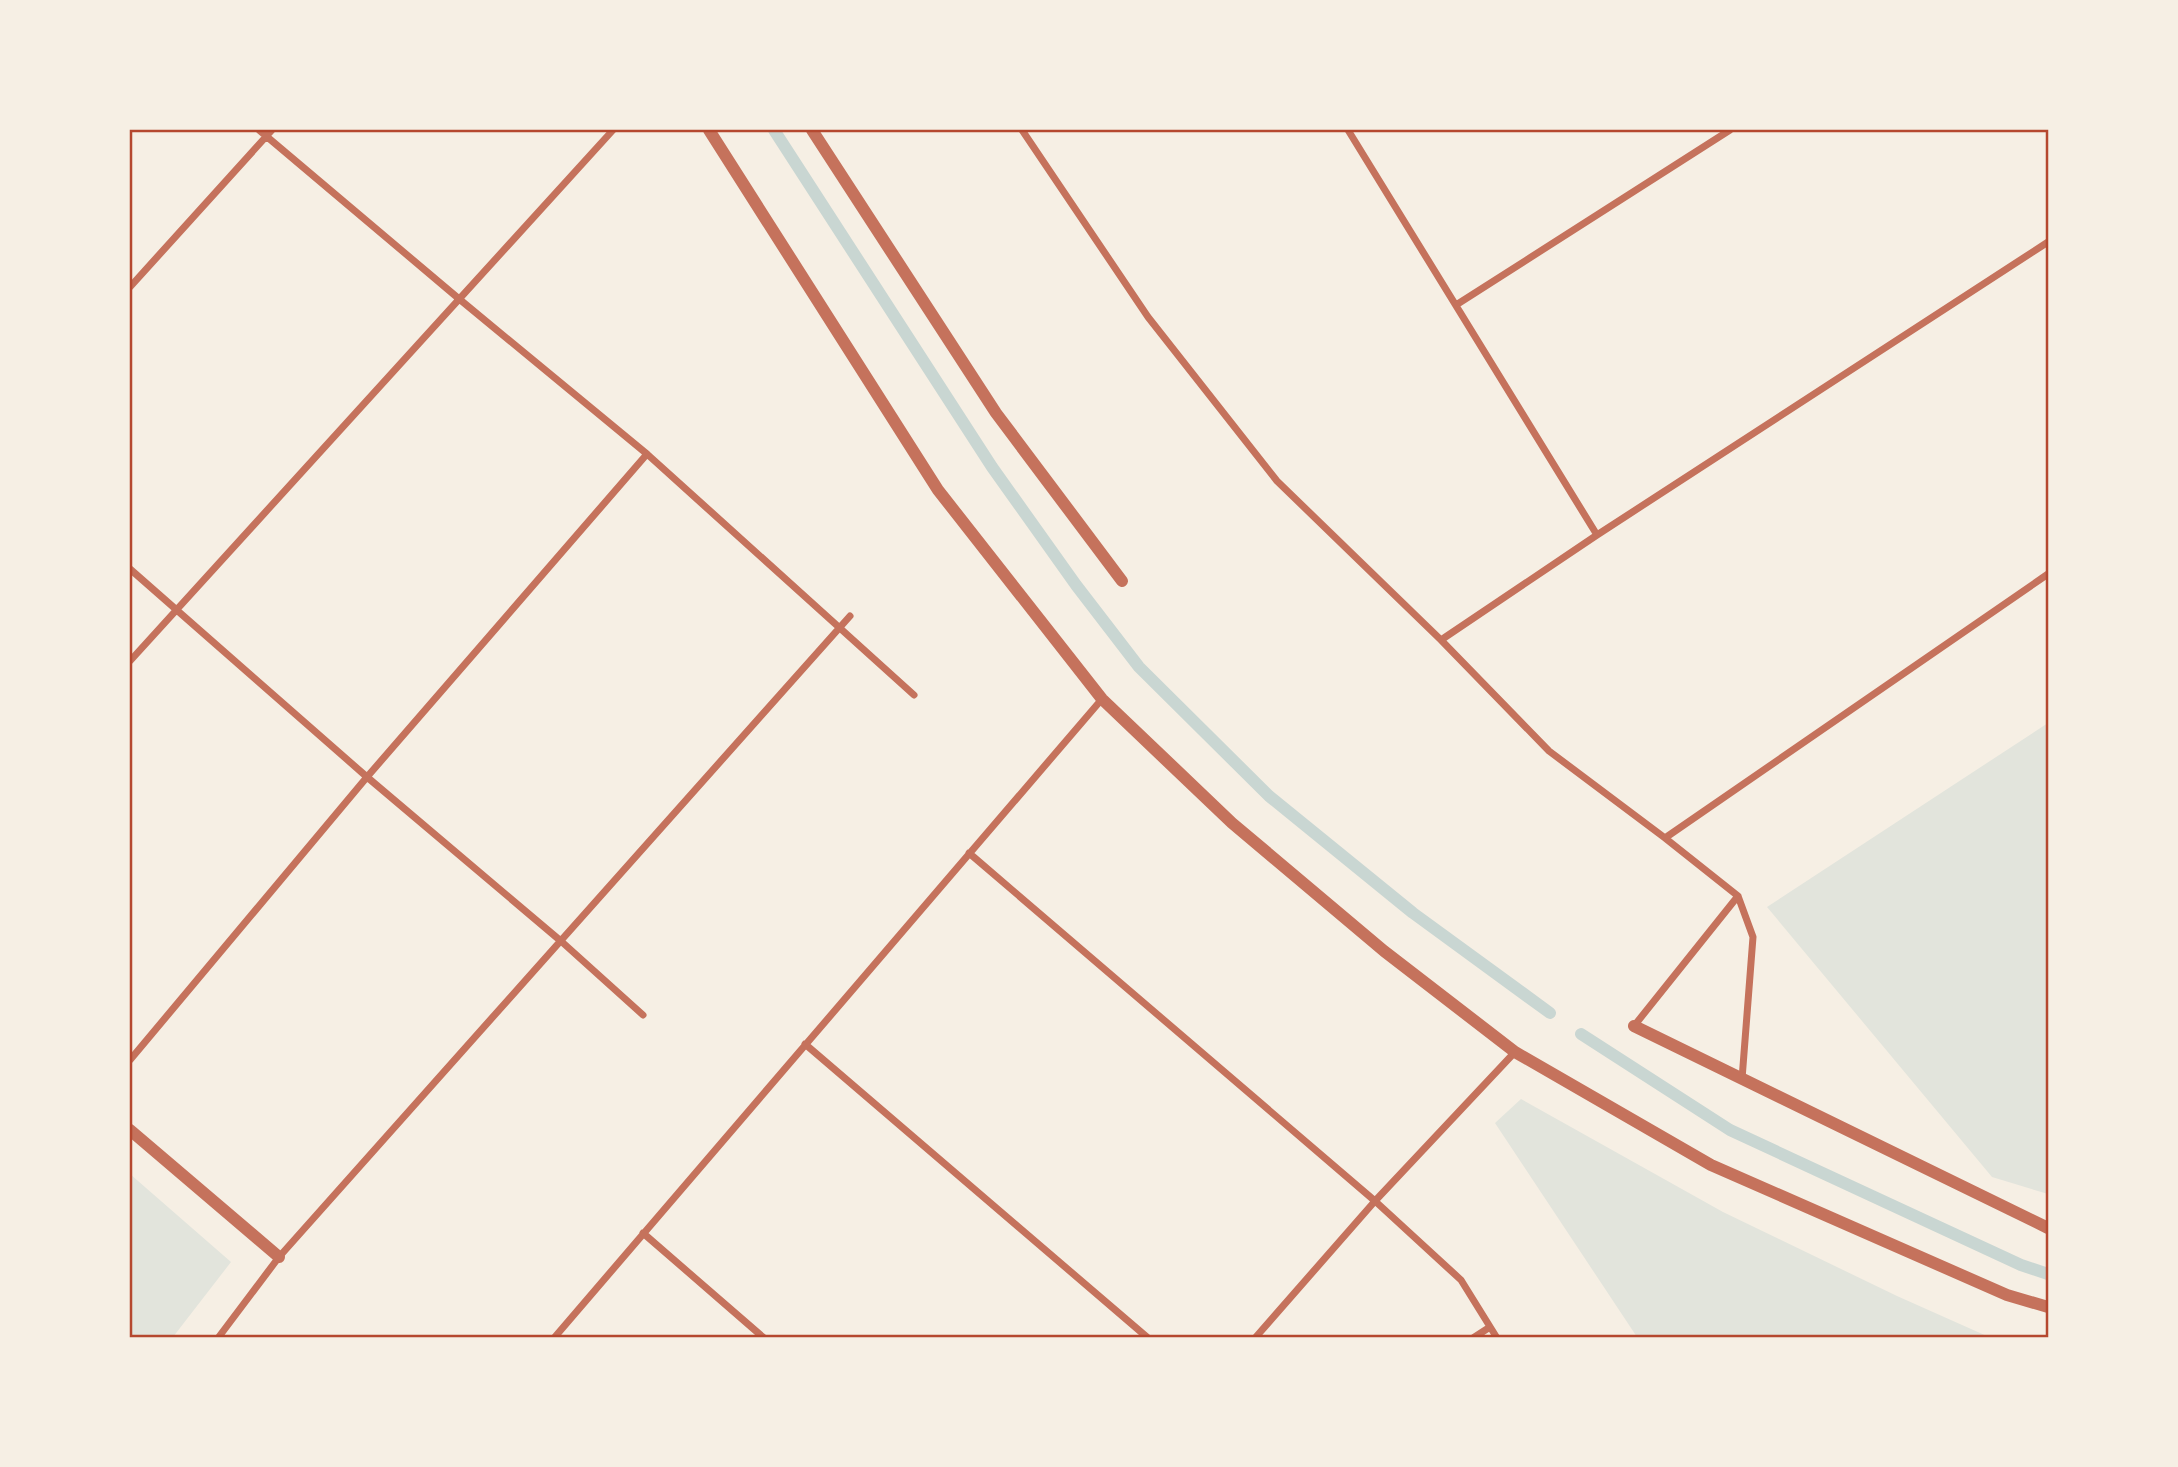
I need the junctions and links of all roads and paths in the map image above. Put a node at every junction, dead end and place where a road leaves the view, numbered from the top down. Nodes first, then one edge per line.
1 (259, 130) edge
2 (613, 130) edge
3 (709, 130) edge
4 (812, 130) edge
5 (1022, 130) edge
6 (1348, 130) edge
7 (1730, 130) edge
8 (269, 133) edge
9 (2049, 242) edge
10 (130, 286) edge
11 (458, 298) junction
12 (1456, 305) junction
13 (647, 454) junction
14 (1597, 535) junction
15 (130, 569) edge
16 (2049, 574) edge
17 (1122, 580) dead end
18 (176, 609) junction
19 (850, 616) dead end
20 (840, 627) junction
21 (1441, 639) junction
22 (130, 661) edge
23 (914, 695) dead end
24 (1102, 699) junction
25 (367, 776) junction
26 (1665, 838) junction
27 (969, 853) junction
28 (1738, 896) junction
29 (562, 942) junction
30 (643, 1014) dead end
31 (1634, 1026) joint
32 (806, 1044) junction
33 (1515, 1052) junction
34 (130, 1060) edge
35 (1742, 1080) junction
36 (130, 1130) edge
37 (1375, 1201) junction
38 (2049, 1228) edge
39 (643, 1233) junction
40 (279, 1257) junction
41 (2049, 1307) edge
42 (1490, 1327) junction
43 (218, 1338) edge
44 (554, 1338) edge
45 (764, 1338) edge
46 (1148, 1338) edge
47 (1255, 1338) edge
48 (1473, 1338) edge
49 (1497, 1338) edge

1 - 8 street
2 - 11 street
3 - 24 street
4 - 17 street
5 - 21 street
6 - 12 street
7 - 12 street
8 - 10 street
8 - 11 street
9 - 14 street
11 - 13 street
11 - 18 street
12 - 14 street
13 - 20 street
13 - 25 street
14 - 21 street
15 - 18 street
16 - 26 street
18 - 22 street
18 - 25 street
19 - 20 street
20 - 23 street
20 - 29 street
21 - 26 street
24 - 27 street
24 - 33 street
25 - 29 street
25 - 34 street
26 - 28 street
27 - 32 street
27 - 37 street
28 - 31 street
28 - 35 street
29 - 30 street
29 - 40 street
31 - 35 street
32 - 39 street
32 - 46 street
33 - 37 street
33 - 41 street
35 - 38 street
36 - 40 street
37 - 42 street
37 - 47 street
39 - 44 street
39 - 45 street
40 - 43 street
42 - 48 street
42 - 49 street

